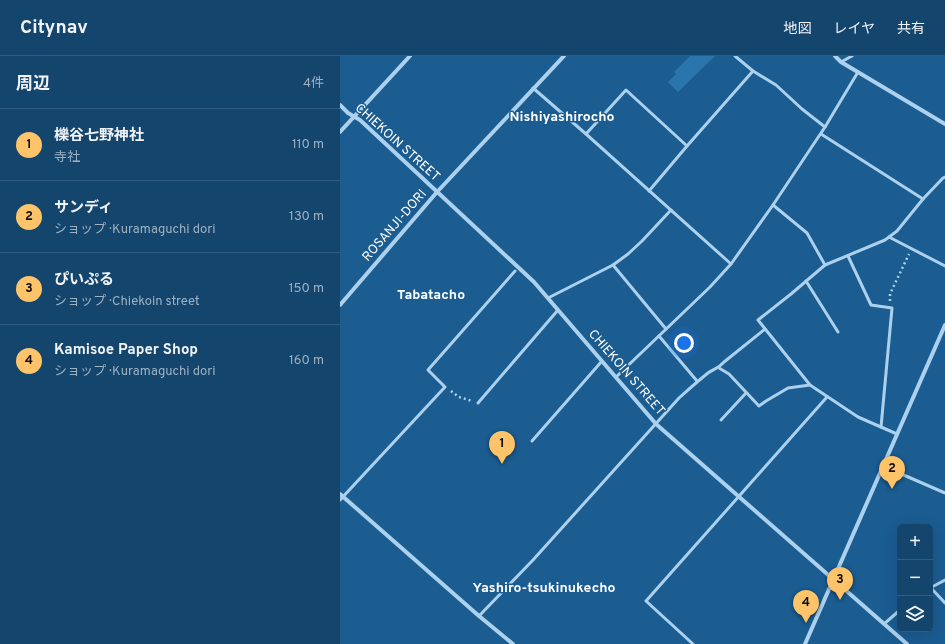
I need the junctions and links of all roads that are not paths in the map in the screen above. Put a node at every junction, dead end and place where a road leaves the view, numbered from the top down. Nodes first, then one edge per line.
1 (410, 56) edge
2 (564, 56) edge
3 (735, 56) edge
4 (835, 56) edge
5 (852, 56) edge
6 (842, 62) junction
7 (753, 71) junction
8 (859, 72) junction
9 (533, 88) junction
10 (340, 105) edge
11 (354, 116) junction
12 (945, 124) edge
13 (825, 127) junction
14 (340, 132) edge
15 (586, 134) junction
16 (820, 134) junction
17 (687, 146) junction
18 (945, 177) edge
19 (649, 191) junction
20 (438, 192) junction
21 (924, 199) junction
22 (773, 205) junction
23 (671, 210) junction
24 (889, 237) junction
25 (848, 256) junction
26 (732, 264) junction
27 (613, 265) junction
28 (825, 265) junction
29 (945, 266) edge
30 (515, 271) dead end
31 (806, 281) junction
32 (548, 298) junction
33 (340, 305) edge
34 (558, 310) junction
35 (945, 325) edge
36 (666, 329) junction
37 (765, 329) junction
38 (838, 332) dead end
39 (659, 336) junction
40 (602, 361) junction
41 (719, 368) junction
42 (616, 377) junction
43 (697, 381) junction
44 (810, 385) junction
45 (746, 393) junction
46 (827, 396) junction
47 (478, 403) road end
48 (721, 420) dead end
49 (656, 424) junction
50 (881, 427) junction
51 (897, 434) junction
52 (532, 440) dead end
53 (883, 466) junction
54 (945, 494) edge
55 (739, 496) junction
56 (341, 497) edge
57 (833, 579) junction
58 (945, 580) edge
59 (933, 586) edge
60 (933, 591) edge
61 (945, 603) edge
62 (897, 613) edge
63 (479, 616) junction
64 (884, 624) junction
65 (513, 644) edge
66 (693, 644) edge
67 (805, 644) edge
68 (907, 644) edge

1 - 11 street
2 - 9 street, ROSANJI-DORI
3 - 7 lane
4 - 6 street
5 - 6 lane
6 - 8 street
7 - 13 lane
7 - 17 lane
8 - 12 street
8 - 13 lane
9 - 15 lane
9 - 20 street, ROSANJI-DORI
10 - 11 street, CHIEKOIN STREET
11 - 14 street
11 - 20 street, CHIEKOIN STREET
13 - 16 lane
15 - 17 lane
15 - 19 lane
16 - 21 lane
16 - 22 lane
17 - 19 lane
18 - 21 lane
19 - 23 lane
20 - 32 street, CHIEKOIN STREET
20 - 33 street, ROSANJI-DORI
21 - 24 lane
22 - 26 lane
22 - 28 lane
23 - 26 lane
23 - 27 lane
24 - 25 lane
24 - 29 lane
25 - 28 lane
25 - 50 lane
26 - 36 lane
27 - 32 lane
27 - 36 lane
28 - 31 lane
30 - 56 lane
31 - 37 lane
31 - 38 lane
32 - 34 street, CHIEKOIN STREET
34 - 40 street, CHIEKOIN STREET
34 - 47 lane
35 - 51 street
36 - 39 lane
37 - 41 lane
37 - 44 lane
39 - 42 lane
39 - 43 lane
40 - 42 street, CHIEKOIN STREET
40 - 52 lane
41 - 43 lane
41 - 45 lane
42 - 49 street, CHIEKOIN STREET
43 - 49 lane
44 - 45 lane
44 - 46 lane
45 - 48 lane
46 - 50 lane
46 - 55 lane
49 - 55 street, CHIEKOIN STREET
49 - 63 lane
50 - 51 lane
51 - 53 street
53 - 54 lane
53 - 57 street
55 - 57 street, CHIEKOIN STREET
55 - 66 lane
56 - 63 street
57 - 64 street, CHIEKOIN STREET
57 - 67 street
58 - 59 lane
60 - 61 lane
62 - 64 lane
63 - 65 street
64 - 68 street, CHIEKOIN STREET

